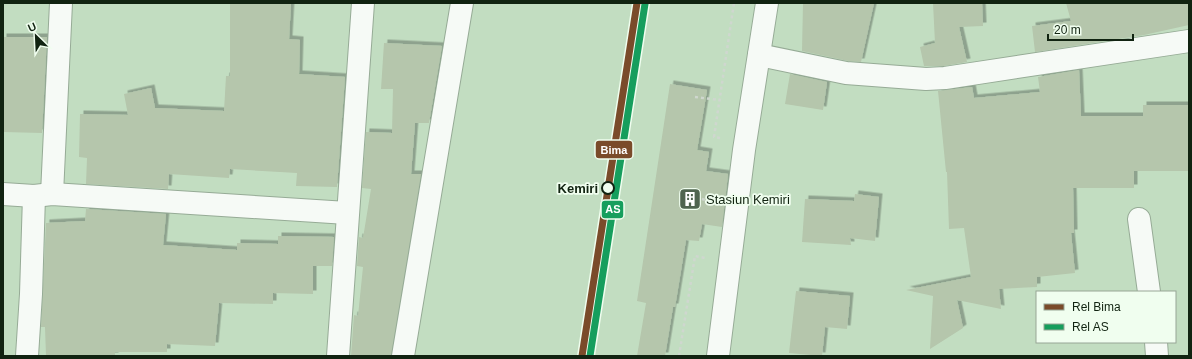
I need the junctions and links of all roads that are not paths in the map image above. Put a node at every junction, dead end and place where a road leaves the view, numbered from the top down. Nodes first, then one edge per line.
1 (61, 3) edge
2 (363, 3) edge
3 (462, 3) edge
4 (767, 3) edge
5 (1189, 41) edge
6 (758, 54) junction
7 (3, 194) edge
8 (43, 195) junction
9 (347, 214) junction
10 (1139, 219) dead end
11 (1149, 291) edge
12 (1156, 343) edge
13 (27, 356) edge
14 (338, 356) edge
15 (403, 356) edge
16 (718, 356) edge
17 (1157, 356) edge

1 - 8 street
2 - 9 street
3 - 15 street
4 - 6 street
5 - 6 street
6 - 16 street
7 - 8 street
8 - 9 street
8 - 13 street
9 - 14 street
10 - 11 street
12 - 17 street

